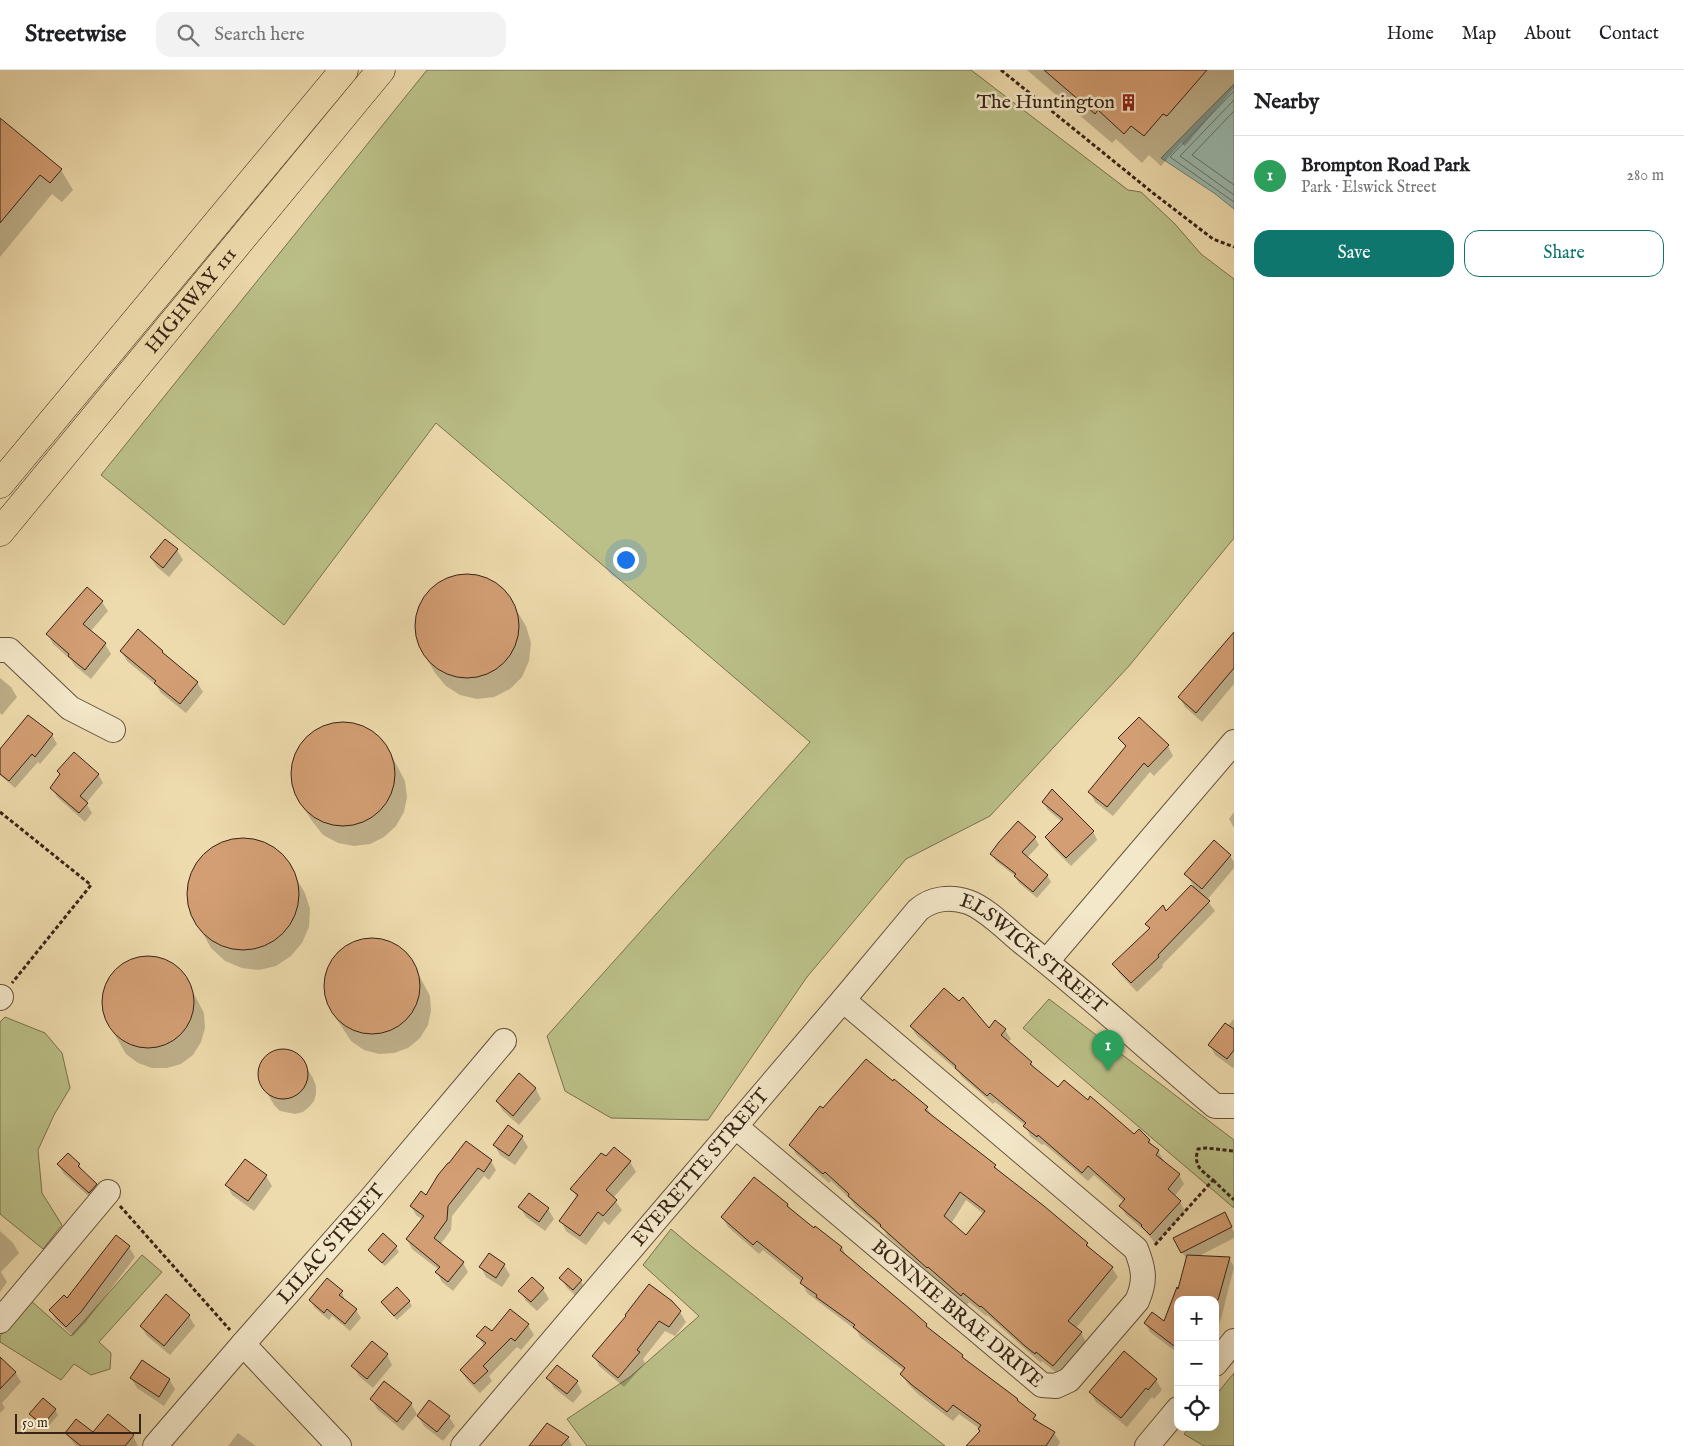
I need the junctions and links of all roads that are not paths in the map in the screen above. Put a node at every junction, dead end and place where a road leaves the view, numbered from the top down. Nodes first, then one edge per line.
1 (328, 70) edge
2 (344, 70) edge
3 (381, 70) edge
4 (401, 70) edge
5 (224, 214) junction
6 (116, 391) junction
7 (0, 484) edge
8 (0, 532) edge
9 (0, 650) edge
10 (113, 730) dead end
11 (1234, 742) edge
12 (943, 899) joint
13 (1047, 961) junction
14 (844, 1000) junction
15 (504, 1041) dead end
16 (1234, 1106) edge
17 (735, 1126) junction
18 (108, 1192) road end
19 (0, 1321) edge
20 (1234, 1341) edge
21 (243, 1344) junction
22 (1219, 1359) edge
23 (1174, 1414) edge
24 (155, 1446) edge
25 (339, 1446) edge
26 (463, 1446) edge
27 (1147, 1446) edge

1 - 5 highway
2 - 5 highway, HIGHWAY 111
3 - 6 highway, HIGHWAY 111
4 - 6 highway
5 - 7 highway, HIGHWAY 111
6 - 8 highway, HIGHWAY 111
9 - 10 street
11 - 13 street
12 - 13 street, ELSWICK STREET
12 - 14 street, EVERETTE STREET
13 - 16 street, ELSWICK STREET
14 - 17 street, EVERETTE STREET
14 - 17 street, BONNIE BRAE DRIVE
15 - 21 street, LILAC STREET
17 - 26 street, EVERETTE STREET
18 - 19 street
20 - 22 street
21 - 24 street, LILAC STREET
21 - 25 street
23 - 27 street

